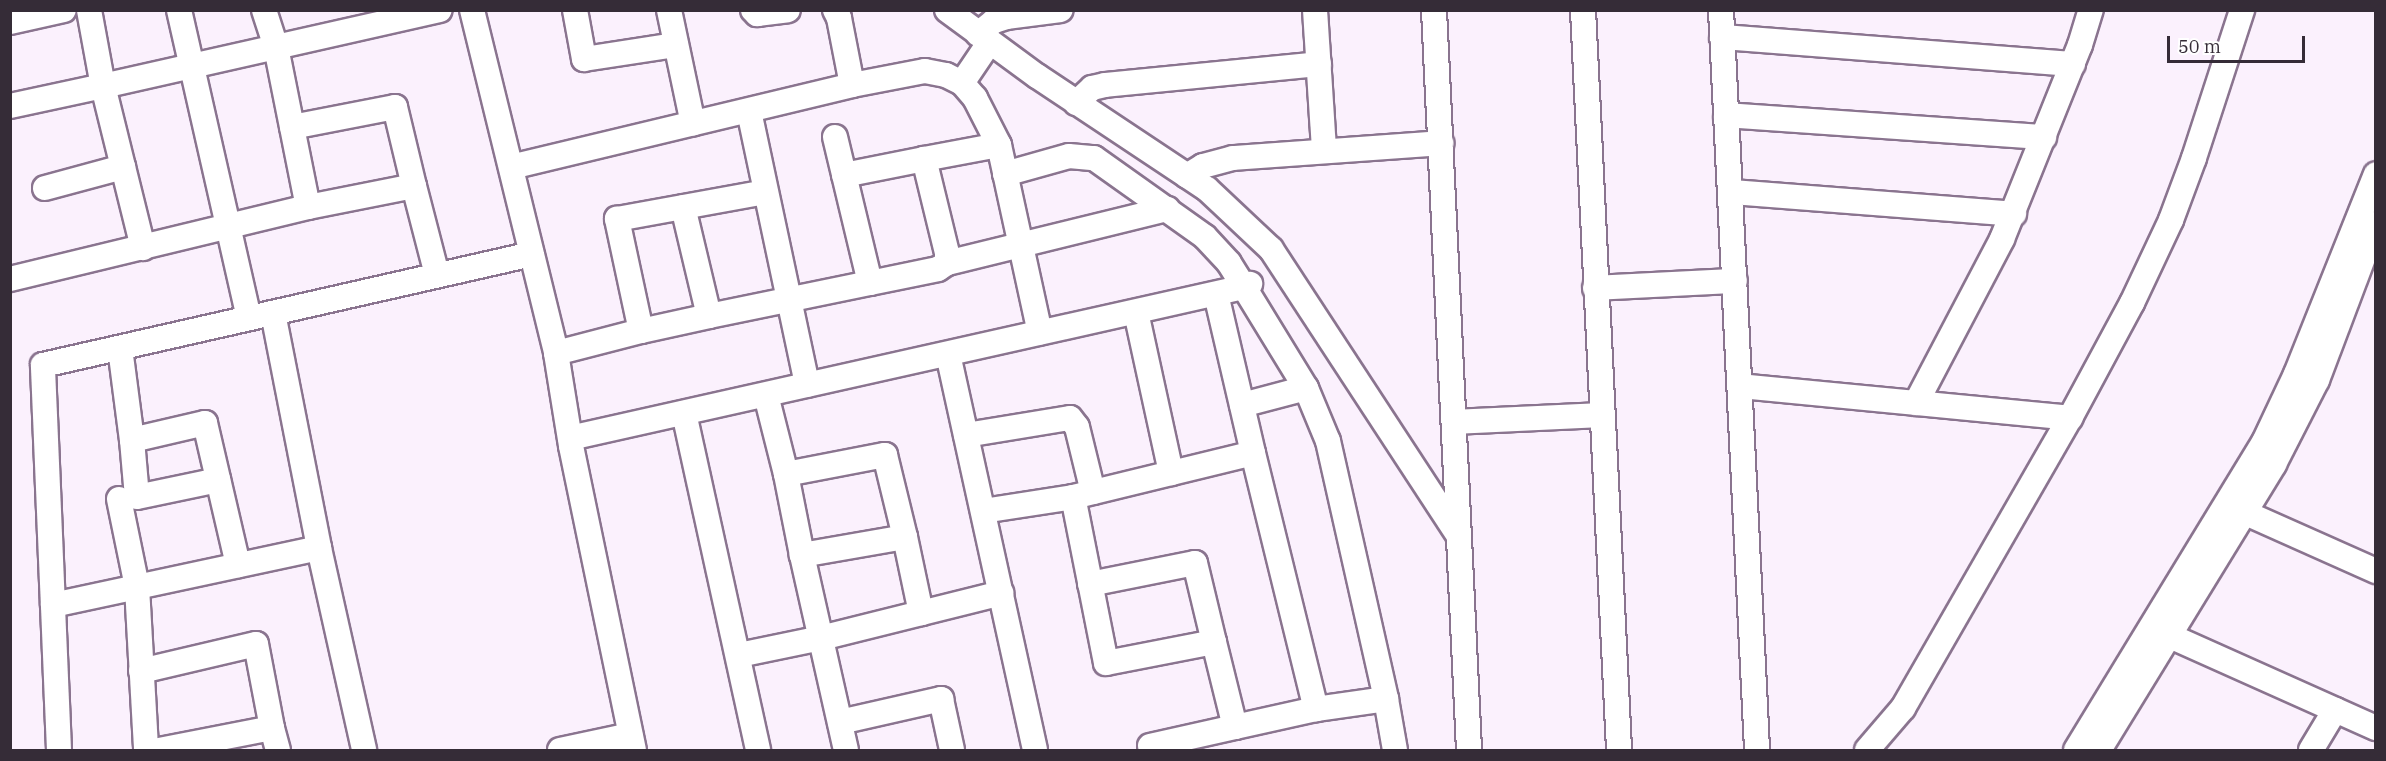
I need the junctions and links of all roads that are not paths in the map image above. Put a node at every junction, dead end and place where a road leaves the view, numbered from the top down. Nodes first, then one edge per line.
1 (64, 10) edge
2 (89, 10) edge
3 (179, 10) edge
4 (264, 10) edge
5 (440, 10) edge
6 (472, 10) edge
7 (575, 10) edge
8 (669, 10) edge
9 (753, 10) edge
10 (788, 10) edge
11 (835, 10) edge
12 (947, 10) edge
13 (1061, 10) edge
14 (1315, 10) edge
15 (1434, 10) edge
16 (1583, 10) edge
17 (1721, 10) edge
18 (2091, 10) edge
19 (2242, 10) edge
20 (378, 17) edge
21 (10, 22) edge
22 (1722, 37) junction
23 (676, 45) junction
24 (276, 47) junction
25 (975, 59) junction
26 (1318, 64) junction
27 (2073, 64) junction
28 (191, 66) junction
29 (852, 85) junction
30 (103, 86) junction
31 (1076, 103) junction
32 (10, 106) edge
33 (749, 111) junction
34 (1726, 116) junction
35 (693, 124) junction
36 (292, 127) junction
37 (835, 137) dead end
38 (2044, 137) junction
39 (1441, 143) junction
40 (999, 145) junction
41 (1324, 152) junction
42 (924, 159) junction
43 (123, 167) junction
44 (511, 167) junction
45 (1005, 174) junction
46 (2376, 174) edge
47 (844, 176) junction
48 (1187, 176) junction
49 (414, 186) junction
50 (45, 188) dead end
51 (766, 192) junction
52 (1731, 192) junction
53 (308, 207) junction
54 (683, 207) junction
55 (1167, 210) junction
56 (2014, 214) junction
57 (2376, 225) edge
58 (227, 229) junction
59 (1021, 247) junction
60 (144, 248) junction
61 (532, 254) junction
62 (946, 263) junction
63 (1285, 268) junction
64 (437, 275) junction
65 (10, 279) edge
66 (1735, 281) junction
67 (870, 283) junction
68 (1252, 283) junction
69 (1595, 288) junction
70 (1216, 294) junction
71 (789, 299) junction
72 (1136, 312) junction
73 (273, 313) junction
74 (708, 316) junction
75 (249, 318) junction
76 (641, 331) junction
77 (1040, 333) junction
78 (120, 348) junction
79 (556, 353) junction
80 (948, 354) junction
81 (807, 385) junction
82 (1740, 386) junction
83 (1306, 388) junction
84 (766, 395) junction
85 (1916, 403) junction
86 (1242, 405) junction
87 (684, 413) junction
88 (1601, 415) junction
89 (2070, 418) junction
90 (1454, 422) junction
91 (966, 435) junction
92 (570, 438) junction
93 (132, 440) junction
94 (1253, 453) junction
95 (1171, 473) junction
96 (786, 474) junction
97 (218, 480) junction
98 (1083, 494) junction
99 (119, 499) dead end
100 (2236, 509) junction
101 (983, 511) junction
102 (1458, 535) junction
103 (905, 537) junction
104 (319, 548) junction
105 (802, 555) junction
106 (238, 565) junction
107 (2376, 572) edge
108 (1090, 584) junction
109 (137, 587) junction
110 (1001, 593) junction
111 (53, 605) junction
112 (921, 613) junction
113 (2170, 636) junction
114 (821, 638) junction
115 (1214, 642) junction
116 (739, 655) junction
117 (141, 671) junction
118 (1386, 699) junction
119 (1316, 709) junction
120 (2335, 710) junction
121 (840, 722) junction
122 (1235, 727) junction
123 (2376, 728) edge
124 (275, 739) edge
125 (632, 743) edge
126 (1144, 749) edge
127 (59, 750) edge
128 (146, 750) edge
129 (159, 750) edge
130 (364, 750) edge
131 (560, 750) edge
132 (758, 750) edge
133 (846, 750) edge
134 (952, 750) edge
135 (1035, 750) edge
136 (1395, 750) edge
137 (1468, 750) edge
138 (1619, 750) edge
139 (1757, 750) edge
140 (1867, 750) edge
141 (2076, 750) edge
142 (2100, 750) edge
143 (2311, 750) edge

1 - 21 street
2 - 30 street
3 - 28 street
4 - 24 street
5 - 20 street
6 - 44 street
7 - 23 street
8 - 23 street
9 - 10 street
11 - 29 street
12 - 25 street
13 - 25 street
14 - 26 street
15 - 39 street
16 - 69 street
17 - 22 street
18 - 27 street
19 - 89 street
20 - 24 street
22 - 27 street
22 - 34 street
23 - 35 street
24 - 28 street
24 - 36 street
25 - 29 street
25 - 31 street
25 - 40 street
26 - 31 street
26 - 41 street
27 - 38 street
28 - 30 street
28 - 58 street
29 - 33 street
30 - 32 street
30 - 43 street
31 - 48 street
33 - 35 street
33 - 51 street
34 - 38 street
34 - 52 street
35 - 44 street
36 - 49 street
36 - 53 street
37 - 47 street
38 - 56 street
39 - 41 street
39 - 90 street
40 - 42 street
40 - 45 street
41 - 48 street
42 - 47 street
42 - 62 street
43 - 50 street
43 - 60 street
44 - 61 street
45 - 55 street
45 - 59 street
46 - 100 street
47 - 67 street
48 - 63 street
49 - 53 street
49 - 64 street
51 - 54 street
51 - 71 street
52 - 56 street
52 - 66 street
53 - 58 street
54 - 74 street
54 - 76 street
55 - 59 street
55 - 68 street
56 - 85 street
57 - 100 street
58 - 60 street
58 - 75 street
59 - 62 street
59 - 77 street
60 - 65 street
61 - 64 street
61 - 79 street
62 - 67 street
63 - 68 street
63 - 102 street
64 - 73 street
66 - 69 street
66 - 82 street
67 - 71 street
68 - 70 street
68 - 83 street
69 - 88 street
70 - 72 street
70 - 86 street
71 - 74 street
71 - 81 street
72 - 77 street
72 - 95 street
73 - 75 street
73 - 104 street
74 - 76 street
75 - 78 street
76 - 79 street
77 - 80 street
78 - 93 street
78 - 111 street
79 - 92 street
80 - 81 street
80 - 91 street
81 - 84 street
82 - 85 street
82 - 139 street
83 - 86 street
83 - 118 street
84 - 87 street
84 - 96 street
85 - 89 street
86 - 94 street
87 - 92 street
87 - 116 street
88 - 90 street
88 - 138 street
89 - 140 street
90 - 102 street
91 - 98 street
91 - 101 street
92 - 125 street
93 - 97 street
93 - 97 street
94 - 95 street
94 - 119 street
95 - 98 street
96 - 103 street
96 - 105 street
97 - 106 street
98 - 101 street
98 - 108 street
99 - 109 street
100 - 107 street
100 - 113 street
100 - 141 street
101 - 110 street
102 - 137 street
103 - 105 street
103 - 112 street
104 - 106 street
104 - 130 street
105 - 114 street
106 - 109 street
108 - 115 street
108 - 115 street
109 - 111 street
109 - 117 street
110 - 112 street
110 - 135 street
111 - 127 street
112 - 114 street
113 - 120 street
113 - 142 street
114 - 116 street
114 - 121 street
115 - 122 street
116 - 132 street
117 - 124 street
117 - 128 street
118 - 119 street
118 - 136 street
119 - 122 street
120 - 123 street
120 - 143 street
121 - 133 street
121 - 134 street
122 - 126 street
124 - 129 street
125 - 131 street

